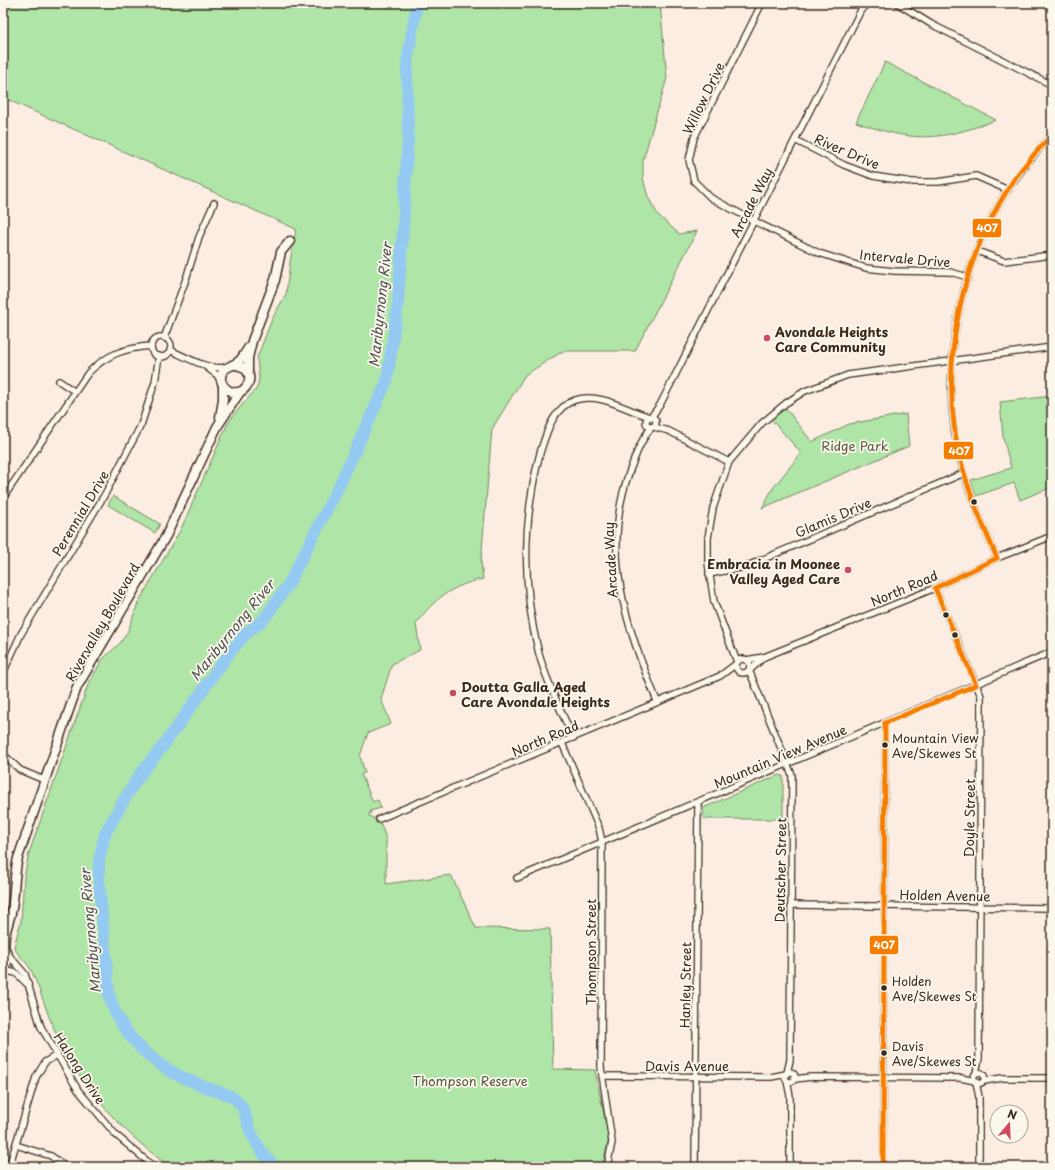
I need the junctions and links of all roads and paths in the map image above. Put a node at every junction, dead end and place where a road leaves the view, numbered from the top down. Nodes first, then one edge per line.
1 (862, 3) edge
2 (868, 3) edge
3 (893, 3) edge
4 (898, 4) edge
5 (761, 5) dead end
6 (861, 10) junction
7 (1052, 84) edge
8 (1052, 135) edge
9 (795, 140) junction
10 (1008, 190) junction
11 (214, 203) dead end
12 (754, 221) junction
13 (290, 240) dead end
14 (977, 251) junction
15 (1052, 255) edge
16 (968, 278) junction
17 (164, 338) junction
18 (252, 341) junction
19 (151, 346) junction
20 (1052, 347) edge
21 (170, 350) junction
22 (159, 356) junction
23 (952, 360) junction
24 (196, 361) junction
25 (230, 366) junction
26 (248, 372) junction
27 (59, 381) dead end
28 (222, 384) junction
29 (74, 391) junction
30 (240, 392) junction
31 (660, 405) junction
32 (633, 412) junction
33 (650, 417) junction
34 (652, 424) junction
35 (217, 427) junction
36 (729, 462) junction
37 (964, 473) junction
38 (3, 498) edge
39 (1052, 536) edge
40 (997, 558) junction
41 (709, 574) junction
42 (935, 588) junction
43 (1052, 652) edge
44 (764, 657) junction
45 (741, 661) junction
46 (750, 670) junction
47 (740, 672) junction
48 (3, 673) edge
49 (720, 676) junction
50 (976, 685) junction
51 (755, 687) junction
52 (657, 701) junction
53 (886, 723) junction
54 (573, 738) junction
55 (562, 743) junction
56 (3, 754) edge
57 (788, 764) junction
58 (44, 780) junction
59 (698, 802) junction
60 (379, 819) dead end
61 (602, 842) junction
62 (517, 878) dead end
63 (791, 905) junction
64 (886, 905) junction
65 (979, 906) junction
66 (1052, 908) edge
67 (4, 931) edge
68 (5, 950) edge
69 (3, 969) edge
70 (26, 983) junction
71 (57, 1055) junction
72 (602, 1076) junction
73 (695, 1076) junction
74 (790, 1077) junction
75 (884, 1078) junction
76 (979, 1078) junction
77 (1052, 1078) edge
78 (16, 1145) junction
79 (9, 1167) edge
80 (66, 1167) edge
81 (154, 1167) edge
82 (607, 1167) edge
83 (695, 1167) edge
84 (790, 1167) edge
85 (883, 1167) edge
86 (979, 1167) edge

1 - 6 street, Arcade Way
2 - 6 street, Arcade Way
3 - 4 street
4 - 7 street
5 - 12 street, Willow Drive
6 - 9 street, Arcade Way
8 - 10 street
9 - 10 street, River Drive
9 - 12 street, Arcade Way
10 - 14 street
11 - 17 street
12 - 16 street, Intervale Drive
12 - 31 street, Arcade Way
13 - 18 street
14 - 15 street
14 - 16 street
16 - 23 street
17 - 19 street
17 - 21 street
18 - 25 street
18 - 26 street
19 - 22 street
19 - 29 street
20 - 23 street
21 - 22 street
21 - 24 street
22 - 48 street, Perennial Drive
23 - 36 street
23 - 37 street
24 - 25 street
24 - 28 street
25 - 26 street
25 - 28 street
26 - 30 street
27 - 29 street
28 - 30 street
28 - 35 street, Rivervalley Boulevard
29 - 38 street
30 - 35 street, Rivervalley Boulevard
31 - 33 street, Arcade Way
31 - 34 street, Arcade Way
32 - 33 street
32 - 34 street
32 - 54 street
33 - 34 street, Arcade Way
34 - 36 street
34 - 52 street, Arcade Way
35 - 58 street, Rivervalley Boulevard
36 - 41 street
37 - 40 street
37 - 41 street, Glamis Drive
39 - 40 street, North Road
40 - 42 street, North Road
41 - 45 street
42 - 44 street, North Road
42 - 50 street, Doyle Street
43 - 50 street, Mountain View Avenue
44 - 45 street, North Road
44 - 46 street, North Road
45 - 46 street, Deutscher Street
45 - 47 street
45 - 49 street, North Road
46 - 47 street, North Road
46 - 51 street, Deutscher Street
47 - 49 street, North Road
47 - 51 street, Deutscher Street
49 - 52 street, North Road
50 - 53 street, Mountain View Avenue
50 - 65 street, Doyle Street
51 - 57 street, Deutscher Street
52 - 54 street, North Road
53 - 57 street, Mountain View Avenue
53 - 64 street
54 - 55 street, North Road
55 - 60 street, North Road
55 - 61 street, Thompson Street
56 - 58 street
57 - 59 street, Mountain View Avenue
57 - 63 street, Deutscher Street
58 - 67 street, Rivervalley Boulevard
59 - 61 street, Mountain View Avenue
59 - 73 street, Hanley Street
61 - 62 street, Mountain View Avenue
61 - 72 street, Thompson Street
63 - 64 street, Holden Avenue
63 - 74 street, Deutscher Street
64 - 65 street, Holden Avenue
64 - 75 street
65 - 66 street, Holden Avenue
65 - 76 street, Doyle Street
67 - 68 street, Rivervalley Boulevard
68 - 69 street, Rivervalley Boulevard
68 - 70 street, Halong Drive
69 - 70 street
70 - 71 street, Halong Drive
71 - 78 street
71 - 81 street, Halong Drive
72 - 73 street, Davis Avenue
72 - 82 street, Thompson Street
73 - 74 street, Davis Avenue
73 - 83 street, Hanley Street
74 - 75 street, Davis Avenue
74 - 84 street, Deutscher Street
75 - 76 street, Davis Avenue
75 - 85 street
76 - 77 street, Davis Avenue
76 - 86 street, Doyle Street
78 - 79 street
78 - 80 street

